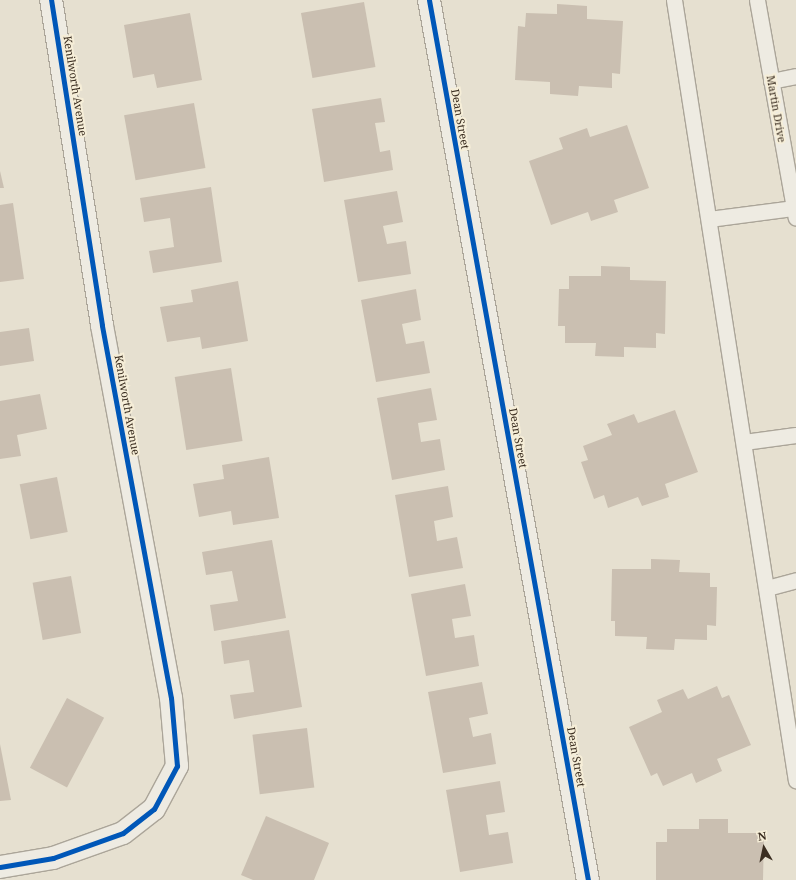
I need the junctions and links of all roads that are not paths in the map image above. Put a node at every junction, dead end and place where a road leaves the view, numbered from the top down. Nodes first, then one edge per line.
1 (51, 0) edge
2 (429, 0) edge
3 (674, 0) edge
4 (757, 0) edge
5 (796, 76) edge
6 (771, 81) junction
7 (795, 213) edge
8 (709, 219) junction
9 (796, 435) edge
10 (744, 442) junction
11 (796, 580) edge
12 (767, 588) junction
13 (792, 716) edge
14 (796, 781) edge
15 (0, 867) edge
16 (588, 880) edge

1 - 15 street, Kenilworth Avenue
2 - 16 street, Dean Street
3 - 8 lane
4 - 6 lane, Martin Drive
5 - 6 lane
6 - 7 lane, Martin Drive
7 - 8 lane
8 - 10 lane
9 - 10 lane
10 - 12 lane
11 - 12 lane
12 - 13 lane
13 - 14 lane

